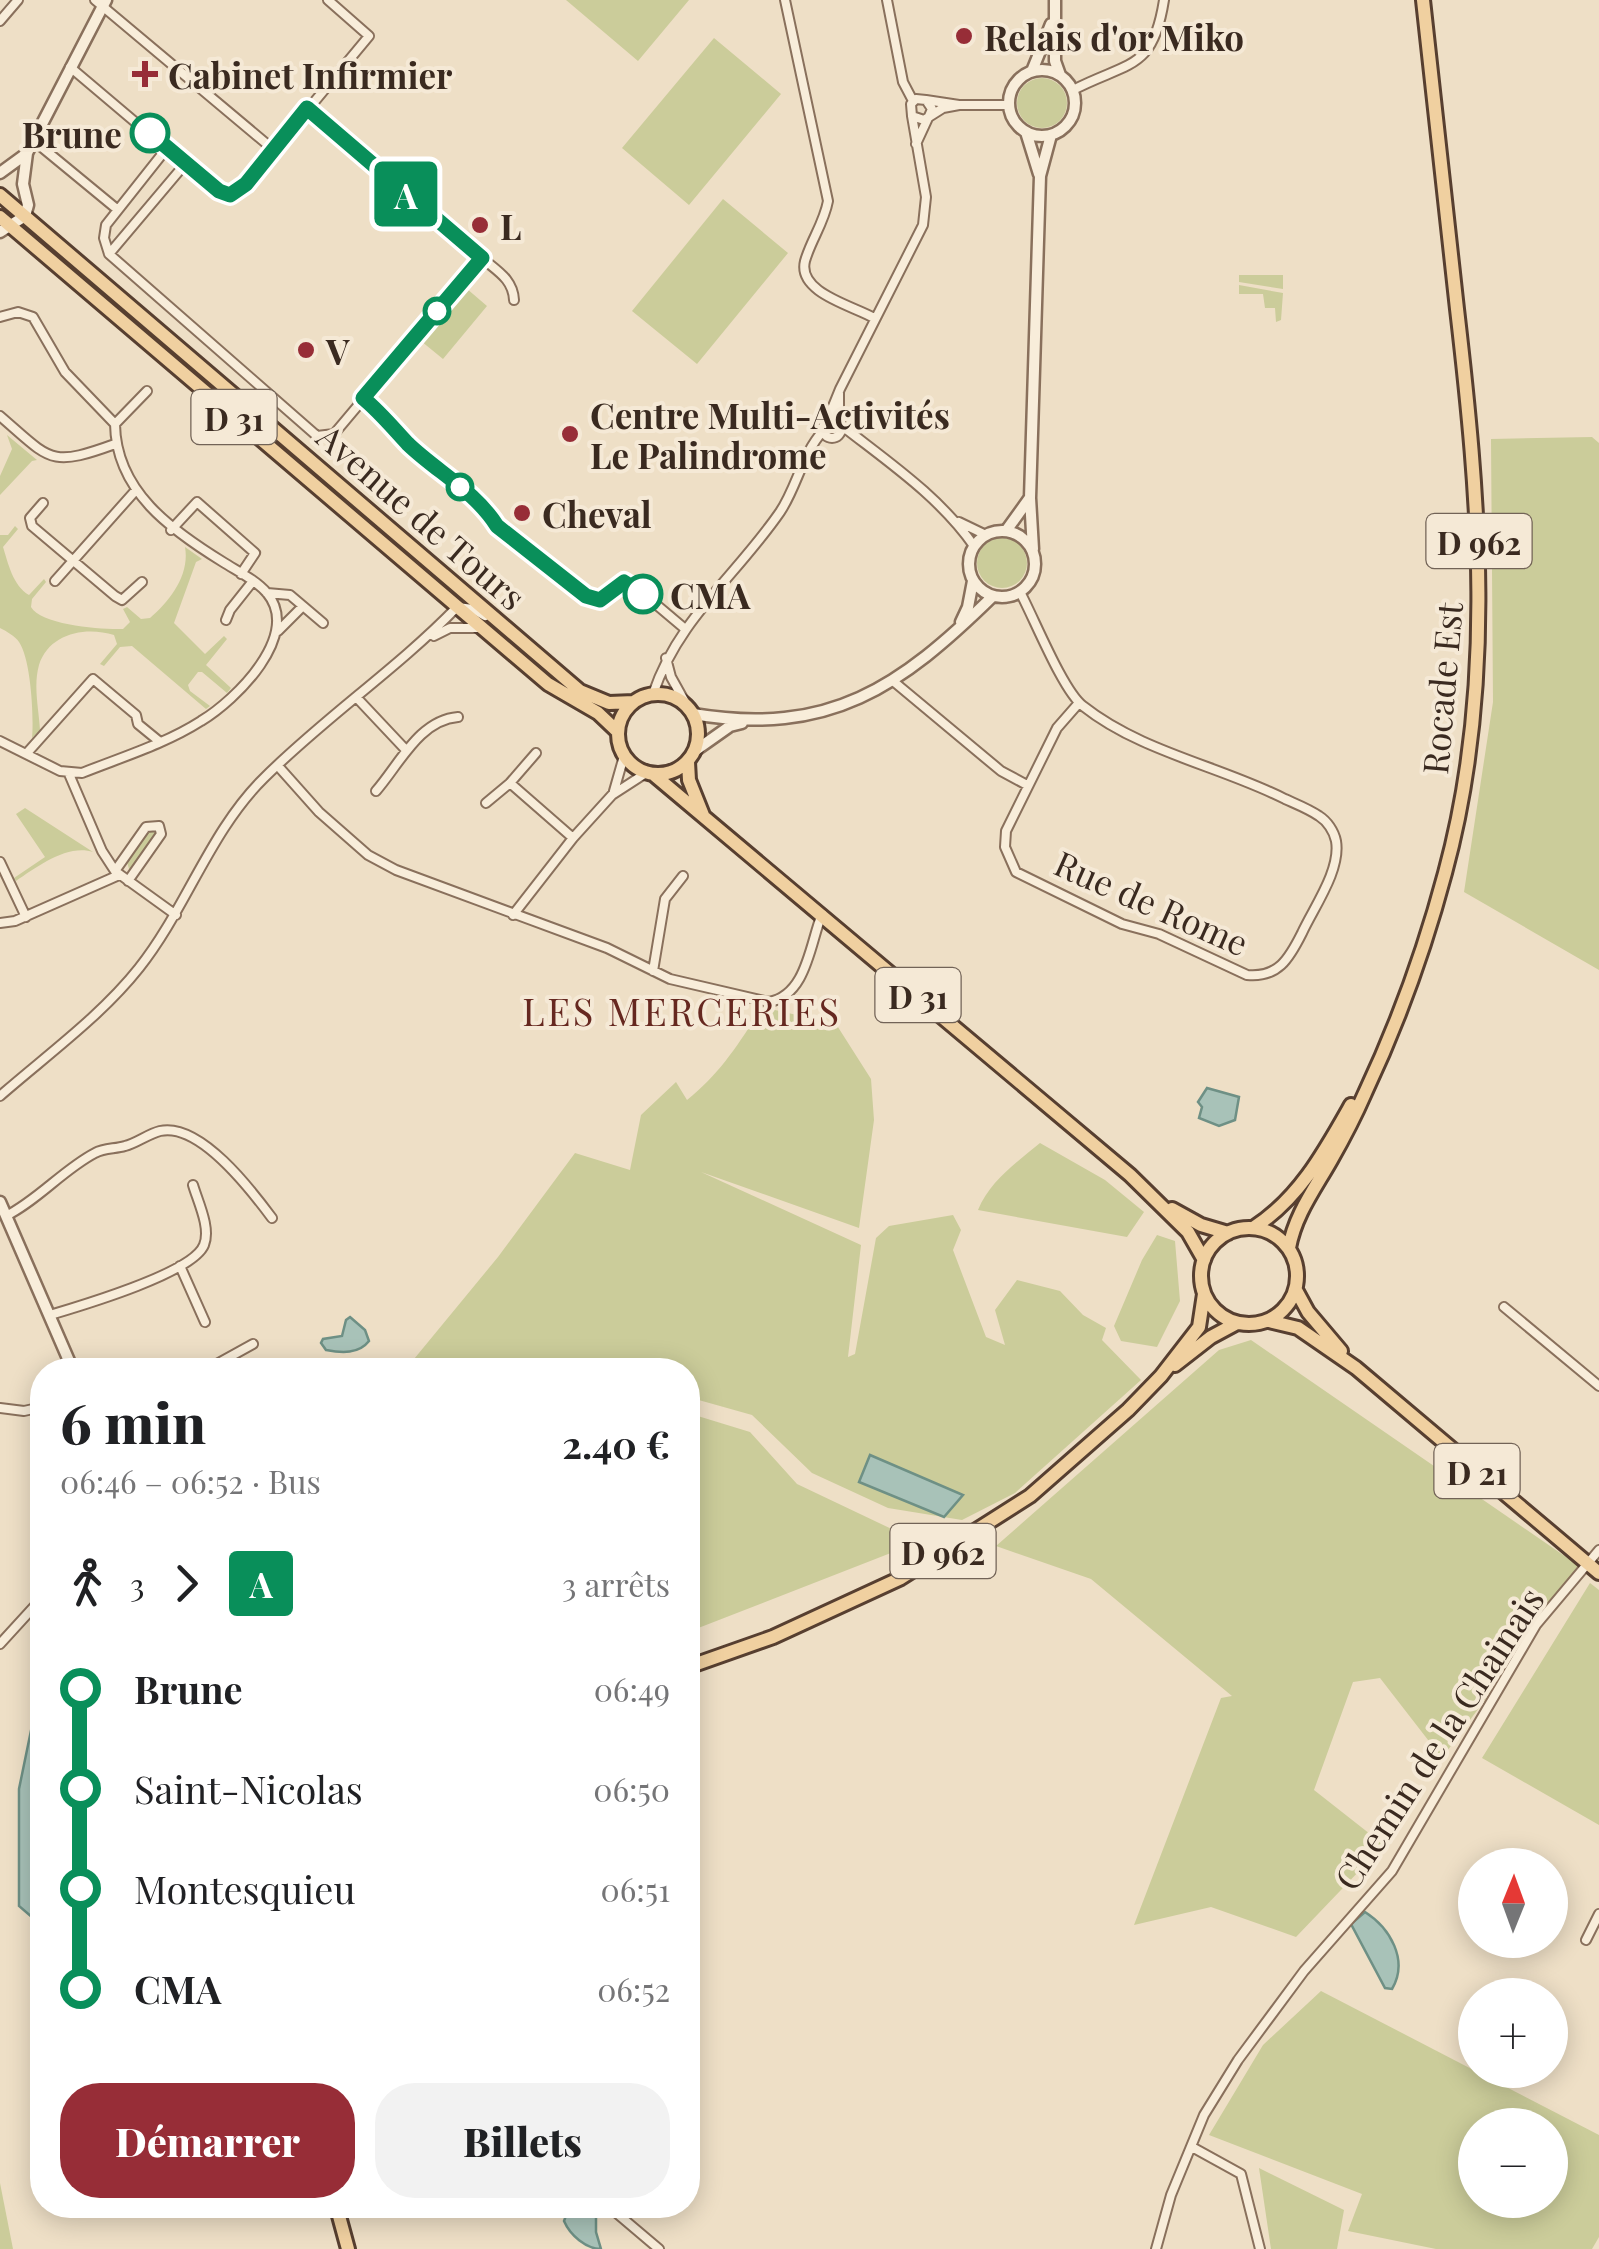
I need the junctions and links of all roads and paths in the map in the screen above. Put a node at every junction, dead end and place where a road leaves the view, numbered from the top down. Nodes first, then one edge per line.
1 (18, 0) edge
2 (328, 0) edge
3 (786, 0) edge
4 (887, 0) edge
5 (1055, 0) edge
6 (1164, 0) edge
7 (1423, 0) edge
8 (101, 2) edge
9 (1053, 18) junction
10 (0, 21) edge
11 (70, 67) junction
12 (1032, 71) junction
13 (1060, 75) junction
14 (1073, 90) junction
15 (926, 100) junction
16 (913, 101) junction
17 (959, 105) junction
18 (1009, 105) junction
19 (307, 108) junction
20 (912, 116) junction
21 (928, 117) junction
22 (1026, 132) junction
23 (1051, 135) junction
24 (33, 140) junction
25 (916, 144) junction
26 (167, 148) junction
27 (274, 150) junction
28 (27, 153) junction
29 (185, 164) junction
30 (1, 173) edge
31 (1040, 176) junction
32 (23, 184) junction
33 (0, 195) edge
34 (118, 210) junction
35 (25, 216) junction
36 (0, 217) edge
37 (6, 230) edge
38 (110, 254) junction
39 (482, 258) junction
40 (514, 300) dead end
41 (0, 317) edge
42 (874, 318) junction
43 (840, 389) junction
44 (147, 391) dead end
45 (363, 398) junction
46 (0, 416) edge
47 (828, 421) junction
48 (840, 423) junction
49 (114, 424) junction
50 (830, 435) junction
51 (115, 444) junction
52 (867, 444) junction
53 (136, 490) junction
54 (1030, 498) junction
55 (43, 502) dead end
56 (955, 520) junction
57 (171, 530) junction
58 (1006, 531) junction
59 (986, 535) junction
60 (974, 546) junction
61 (1032, 550) junction
62 (74, 561) junction
63 (241, 574) junction
64 (973, 580) junction
65 (54, 581) dead end
66 (142, 582) dead end
67 (253, 582) junction
68 (1020, 592) junction
69 (267, 593) junction
70 (993, 596) junction
71 (303, 606) junction
72 (457, 607) junction
73 (226, 620) dead end
74 (324, 623) dead end
75 (684, 628) junction
76 (484, 629) junction
77 (278, 631) junction
78 (957, 631) junction
79 (426, 640) junction
80 (666, 658) junction
81 (544, 662) junction
82 (892, 682) junction
83 (653, 694) junction
84 (357, 698) junction
85 (634, 702) junction
86 (1078, 704) junction
87 (689, 709) junction
88 (458, 717) dead end
89 (751, 720) junction
90 (618, 732) junction
91 (0, 741) edge
92 (160, 742) junction
93 (405, 749) junction
94 (536, 752) dead end
95 (27, 753) junction
96 (624, 756) junction
97 (692, 756) junction
98 (278, 766) junction
99 (69, 774) junction
100 (650, 774) junction
101 (510, 783) junction
102 (1027, 785) junction
103 (376, 791) dead end
104 (612, 795) junction
105 (486, 803) dead end
106 (704, 817) junction
107 (573, 838) junction
108 (0, 862) edge
109 (121, 876) junction
110 (683, 876) dead end
111 (822, 914) junction
112 (176, 915) junction
113 (514, 916) junction
114 (26, 917) junction
115 (0, 923) edge
116 (653, 970) junction
117 (1374, 1070) junction
118 (0, 1096) edge
119 (193, 1185) dead end
120 (0, 1202) edge
121 (1161, 1203) junction
122 (6, 1216) junction
123 (272, 1218) dead end
124 (1253, 1228) junction
125 (1228, 1233) junction
126 (1289, 1248) junction
127 (1204, 1260) junction
128 (180, 1266) junction
129 (1296, 1290) junction
130 (1204, 1294) junction
131 (1504, 1307) dead end
132 (50, 1315) junction
133 (1268, 1321) junction
134 (205, 1322) dead end
135 (1237, 1323) junction
136 (253, 1344) dead end
137 (67, 1358) edge
138 (228, 1358) edge
139 (1356, 1368) junction
140 (1161, 1376) junction
141 (1599, 1386) edge
142 (0, 1408) edge
143 (30, 1410) edge
144 (1599, 1550) edge
145 (1586, 1562) junction
146 (1599, 1574) edge
147 (30, 1611) edge
148 (0, 1644) edge
149 (700, 1664) edge
150 (1599, 1914) edge
151 (1586, 1940) dead end
152 (1192, 2146) junction
153 (340, 2218) edge
154 (622, 2218) edge
155 (348, 2249) edge
156 (659, 2249) edge
157 (1156, 2249) edge
158 (1260, 2249) edge

1 - 10 street
2 - 19 street
3 - 42 street
4 - 16 street
5 - 9 street
6 - 14 street
7 - 117 main road, Rocade Est / D 962
8 - 11 street
8 - 27 street
9 - 12 street
9 - 13 street
11 - 24 street
11 - 26 street
12 - 13 street
12 - 18 street
13 - 14 street
14 - 23 street
15 - 16 street
15 - 17 street
15 - 21 street
16 - 20 street
17 - 18 street
17 - 21 street
18 - 22 street
19 - 27 street
19 - 39 street
20 - 21 street
20 - 25 street
21 - 25 street
22 - 23 street
22 - 31 street
23 - 31 street
24 - 28 street
24 - 34 street
25 - 42 street
26 - 29 street
26 - 34 street
27 - 29 street
28 - 30 street
28 - 32 street
29 - 38 street
30 - 32 street
31 - 54 street
32 - 35 street
33 - 35 main road, Avenue de Tours
34 - 38 street
35 - 37 street
35 - 81 main road, Avenue de Tours
36 - 37 main road, Avenue de Tours / D 31
37 - 72 main road, Avenue de Tours / D 31
38 - 45 street
39 - 40 street
39 - 45 street
41 - 49 street
42 - 43 street
43 - 47 street
43 - 48 street
44 - 49 street
45 - 75 street
46 - 51 street
47 - 48 street
47 - 50 street
48 - 50 street
48 - 52 street
49 - 51 street
50 - 52 street
50 - 75 street
51 - 53 street
52 - 56 street
53 - 57 street
53 - 62 street
54 - 58 street
54 - 61 street
55 - 62 street
56 - 59 street
56 - 60 street
57 - 63 street
57 - 63 street
58 - 59 street
58 - 61 street
59 - 60 street
60 - 64 street
61 - 68 street
62 - 65 street
62 - 66 street
63 - 67 street
64 - 70 street
64 - 78 street
67 - 69 street
67 - 73 street
68 - 70 street
68 - 86 street
69 - 71 street
69 - 77 street
70 - 78 street
71 - 74 street
71 - 77 street
72 - 76 main road, Avenue de Tours / D 31
72 - 79 street
72 - 81 street
75 - 80 street
76 - 79 street
76 - 90 main road, Avenue de Tours / D 31
77 - 92 street
78 - 82 street
79 - 84 street
80 - 83 street
80 - 87 street
81 - 85 main road, Avenue de Tours
82 - 89 street
82 - 102 street
83 - 85 main road
83 - 87 main road
84 - 93 street
84 - 98 street
85 - 90 main road
86 - 102 street, Rue de Rome
86 - 102 street, Rue de Rome
87 - 89 street
87 - 97 main road
88 - 93 street
89 - 97 street
90 - 96 main road
91 - 95 street
92 - 95 street
92 - 99 street
93 - 103 street
94 - 101 street
95 - 99 street
96 - 100 main road
96 - 104 street
97 - 100 main road
97 - 106 main road
98 - 112 street
98 - 113 street
99 - 109 street
100 - 104 street
100 - 106 main road, D 31
101 - 105 street
101 - 107 street
104 - 107 street
106 - 111 main road, D 31
107 - 113 street
108 - 114 street
109 - 109 street
109 - 112 street
109 - 114 street
110 - 116 street
111 - 116 street
111 - 121 main road, D 31
112 - 118 street
113 - 116 street
114 - 115 street
117 - 124 main road, Rocade Est / D 962
117 - 126 main road, Rocade Est / D 962
119 - 128 street
120 - 122 street
121 - 125 main road, D 31
121 - 127 main road, D 31
122 - 123 street
122 - 132 street
124 - 125 main road
124 - 126 main road
125 - 127 main road
126 - 129 main road
127 - 130 main road
128 - 132 street
128 - 134 street
129 - 133 main road
129 - 139 main road, D 21
130 - 135 main road
130 - 140 main road, D 962
131 - 141 street
132 - 137 street
133 - 135 main road
133 - 139 main road, D 21
135 - 140 main road, D 962
136 - 138 street
139 - 145 main road, D 21
140 - 149 main road, D 962
142 - 143 street
144 - 145 street, Chemin de la Chainais
145 - 146 main road, D 21
145 - 152 street, Chemin de la Chainais
147 - 148 street
150 - 151 street
152 - 157 street, Chemin de la Chainais
152 - 158 street
153 - 155 main road
154 - 156 street

